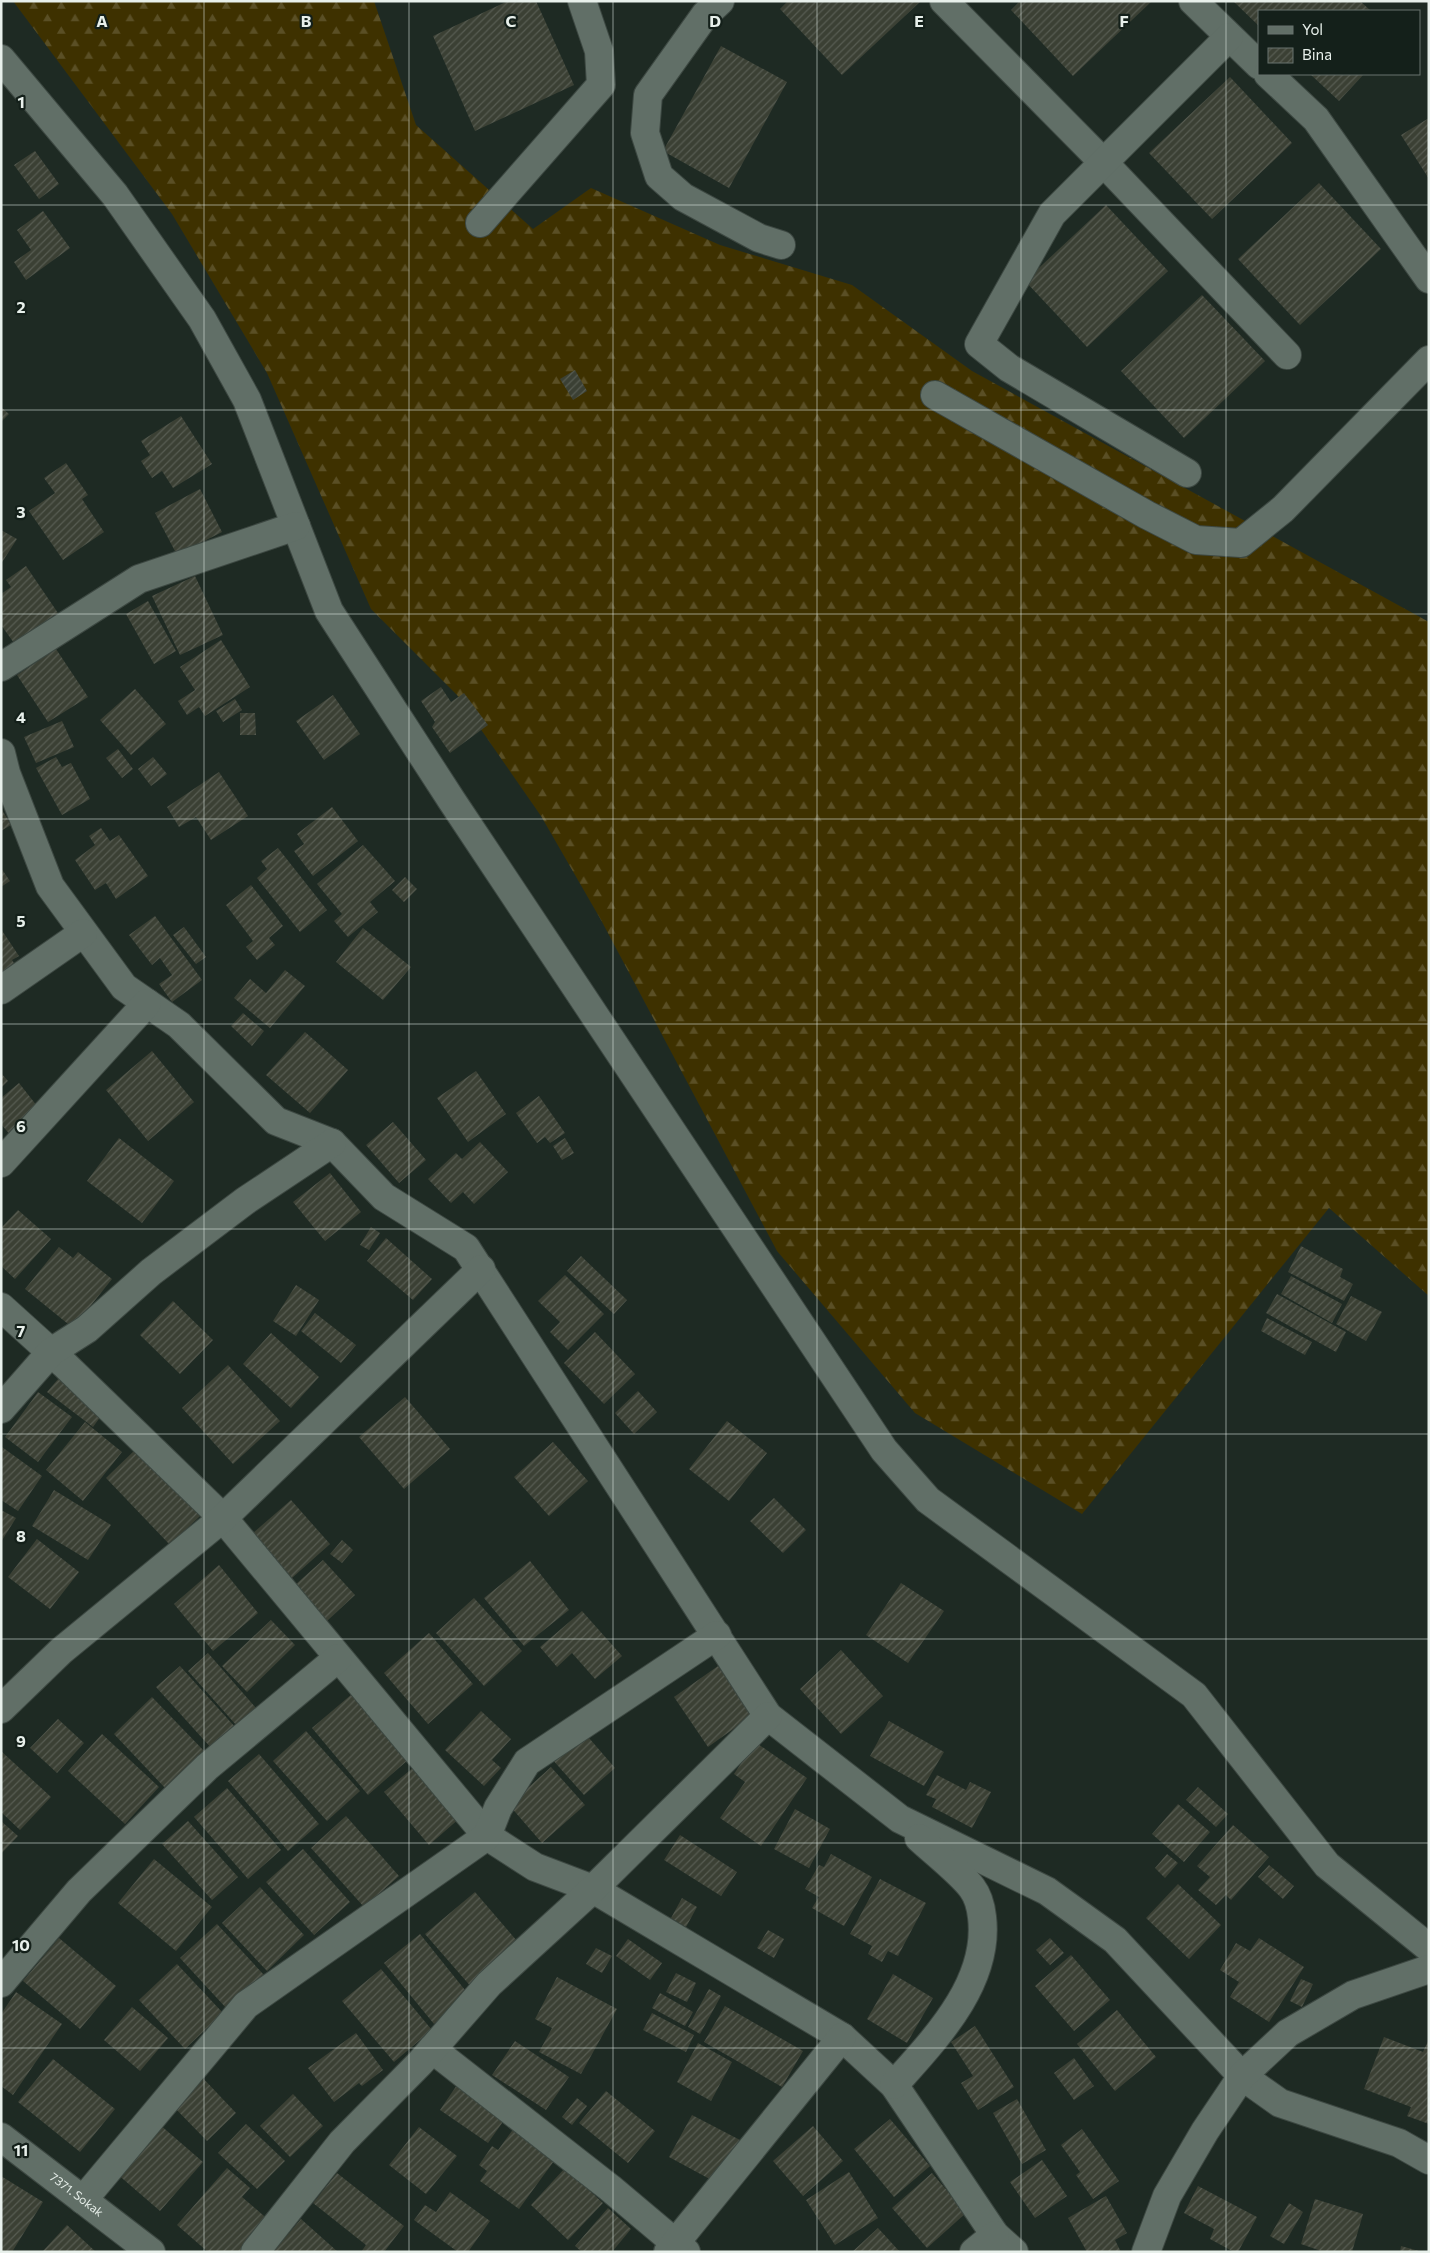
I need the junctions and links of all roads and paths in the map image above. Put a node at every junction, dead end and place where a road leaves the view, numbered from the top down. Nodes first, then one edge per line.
1 (582, 1) edge
2 (720, 1) edge
3 (944, 1) edge
4 (1193, 1) edge
5 (1229, 36) junction
6 (1, 59) edge
7 (1258, 64) edge
8 (1269, 75) edge
9 (1103, 162) junction
10 (480, 223) dead end
11 (781, 245) dead end
12 (1429, 279) edge
13 (1287, 355) dead end
14 (1429, 360) edge
15 (935, 395) dead end
16 (1187, 473) dead end
17 (296, 526) junction
18 (1, 667) edge
19 (1, 753) edge
20 (83, 933) junction
21 (1, 990) edge
22 (147, 1004) junction
23 (332, 1143) junction
24 (1, 1163) edge
25 (481, 1269) junction
26 (1, 1307) edge
27 (51, 1352) junction
28 (1, 1409) edge
29 (223, 1518) junction
30 (717, 1635) junction
31 (338, 1658) junction
32 (1, 1709) edge
33 (768, 1716) junction
34 (900, 1820) junction
35 (487, 1836) junction
36 (593, 1889) junction
37 (1429, 1948) edge
38 (1429, 1969) edge
39 (1, 1983) edge
40 (842, 2037) junction
41 (432, 2050) junction
42 (1242, 2076) junction
43 (894, 2085) junction
44 (1, 2137) edge
45 (1429, 2160) edge
46 (83, 2200) junction
47 (994, 2246) edge
48 (677, 2248) edge
49 (151, 2252) edge
50 (256, 2252) edge
51 (1146, 2252) edge

1 - 10 street
2 - 11 street
3 - 9 street
4 - 5 street
5 - 7 street
5 - 9 street
6 - 17 street
8 - 12 street
9 - 13 street
9 - 16 street
14 - 15 street
17 - 18 street
17 - 37 street
19 - 20 street
20 - 21 street
20 - 22 street
22 - 23 street
22 - 24 street
23 - 25 street
23 - 27 street
25 - 29 street
25 - 30 street
26 - 27 street
27 - 28 street
27 - 29 street
29 - 31 street
29 - 32 street
30 - 33 street
30 - 35 street
31 - 35 street
31 - 39 street
33 - 34 street
33 - 36 street
34 - 42 street
34 - 43 street
35 - 36 street
35 - 46 street
36 - 40 street
36 - 41 street
38 - 42 street
40 - 43 street
40 - 48 street
41 - 48 street
41 - 50 street
42 - 45 street
42 - 51 street
43 - 47 street
44 - 46 street, 7371. Sokak
46 - 49 street, 7371. Sokak

